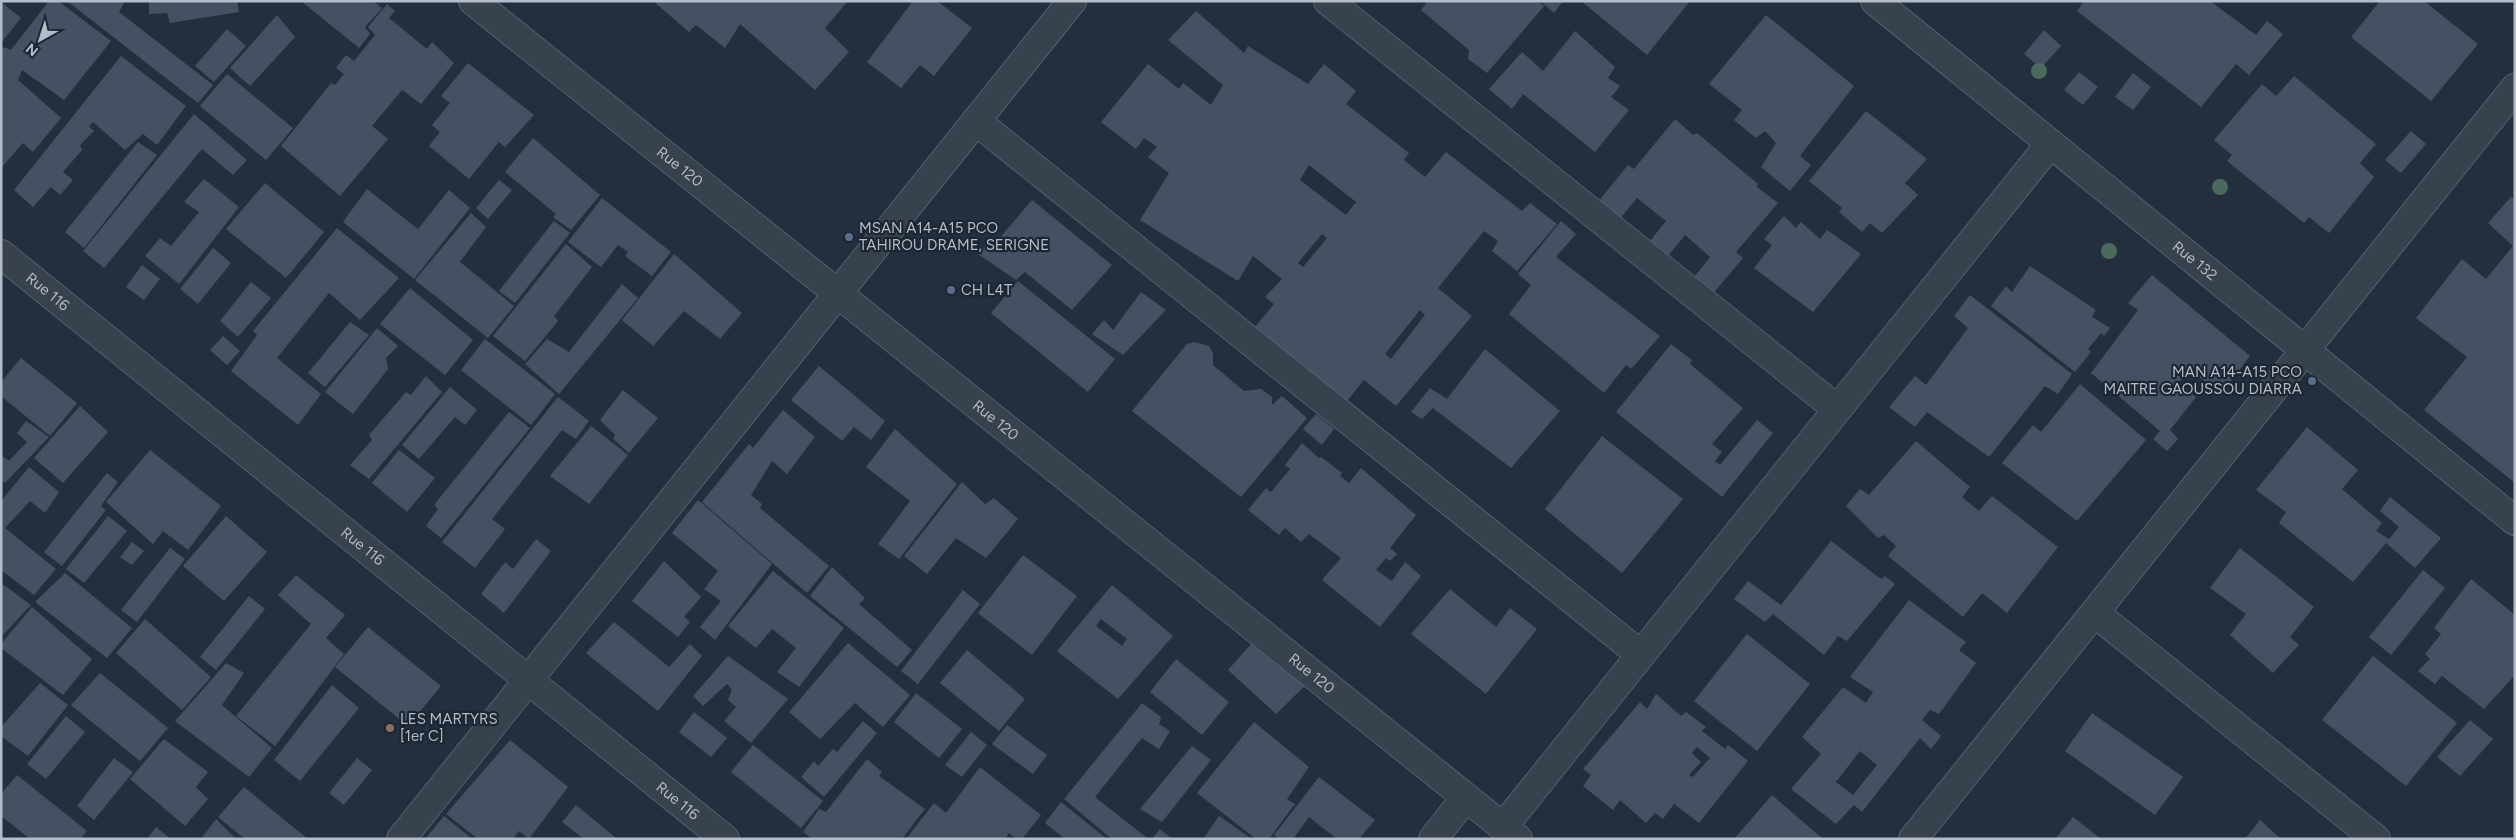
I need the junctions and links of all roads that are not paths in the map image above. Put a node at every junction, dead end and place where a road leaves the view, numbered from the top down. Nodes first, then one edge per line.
1 (473, 1) edge
2 (1072, 1) edge
3 (1328, 1) edge
4 (1875, 1) edge
5 (2515, 88) edge
6 (976, 121) junction
7 (2050, 144) junction
8 (1, 254) edge
9 (838, 293) junction
10 (2305, 350) junction
11 (1837, 409) junction
12 (2515, 521) edge
13 (2094, 613) junction
14 (1641, 654) junction
15 (528, 680) junction
16 (1466, 797) junction
17 (1510, 833) edge
18 (401, 839) edge
19 (725, 839) edge
20 (1433, 839) edge
21 (1914, 839) edge
22 (2376, 839) edge

1 - 9 street, Rue 120
2 - 6 street
3 - 11 street
4 - 7 street, Rue 132
5 - 10 street
6 - 9 street
6 - 14 street
7 - 10 street, Rue 132
7 - 11 street
8 - 15 street, Rue 116
9 - 15 street
9 - 16 street, Rue 120
10 - 12 street, Rue 132
10 - 13 street
11 - 14 street
13 - 21 street
13 - 22 street
14 - 17 street
15 - 18 street
15 - 19 street, Rue 116
16 - 17 street, Rue 120
16 - 20 street

